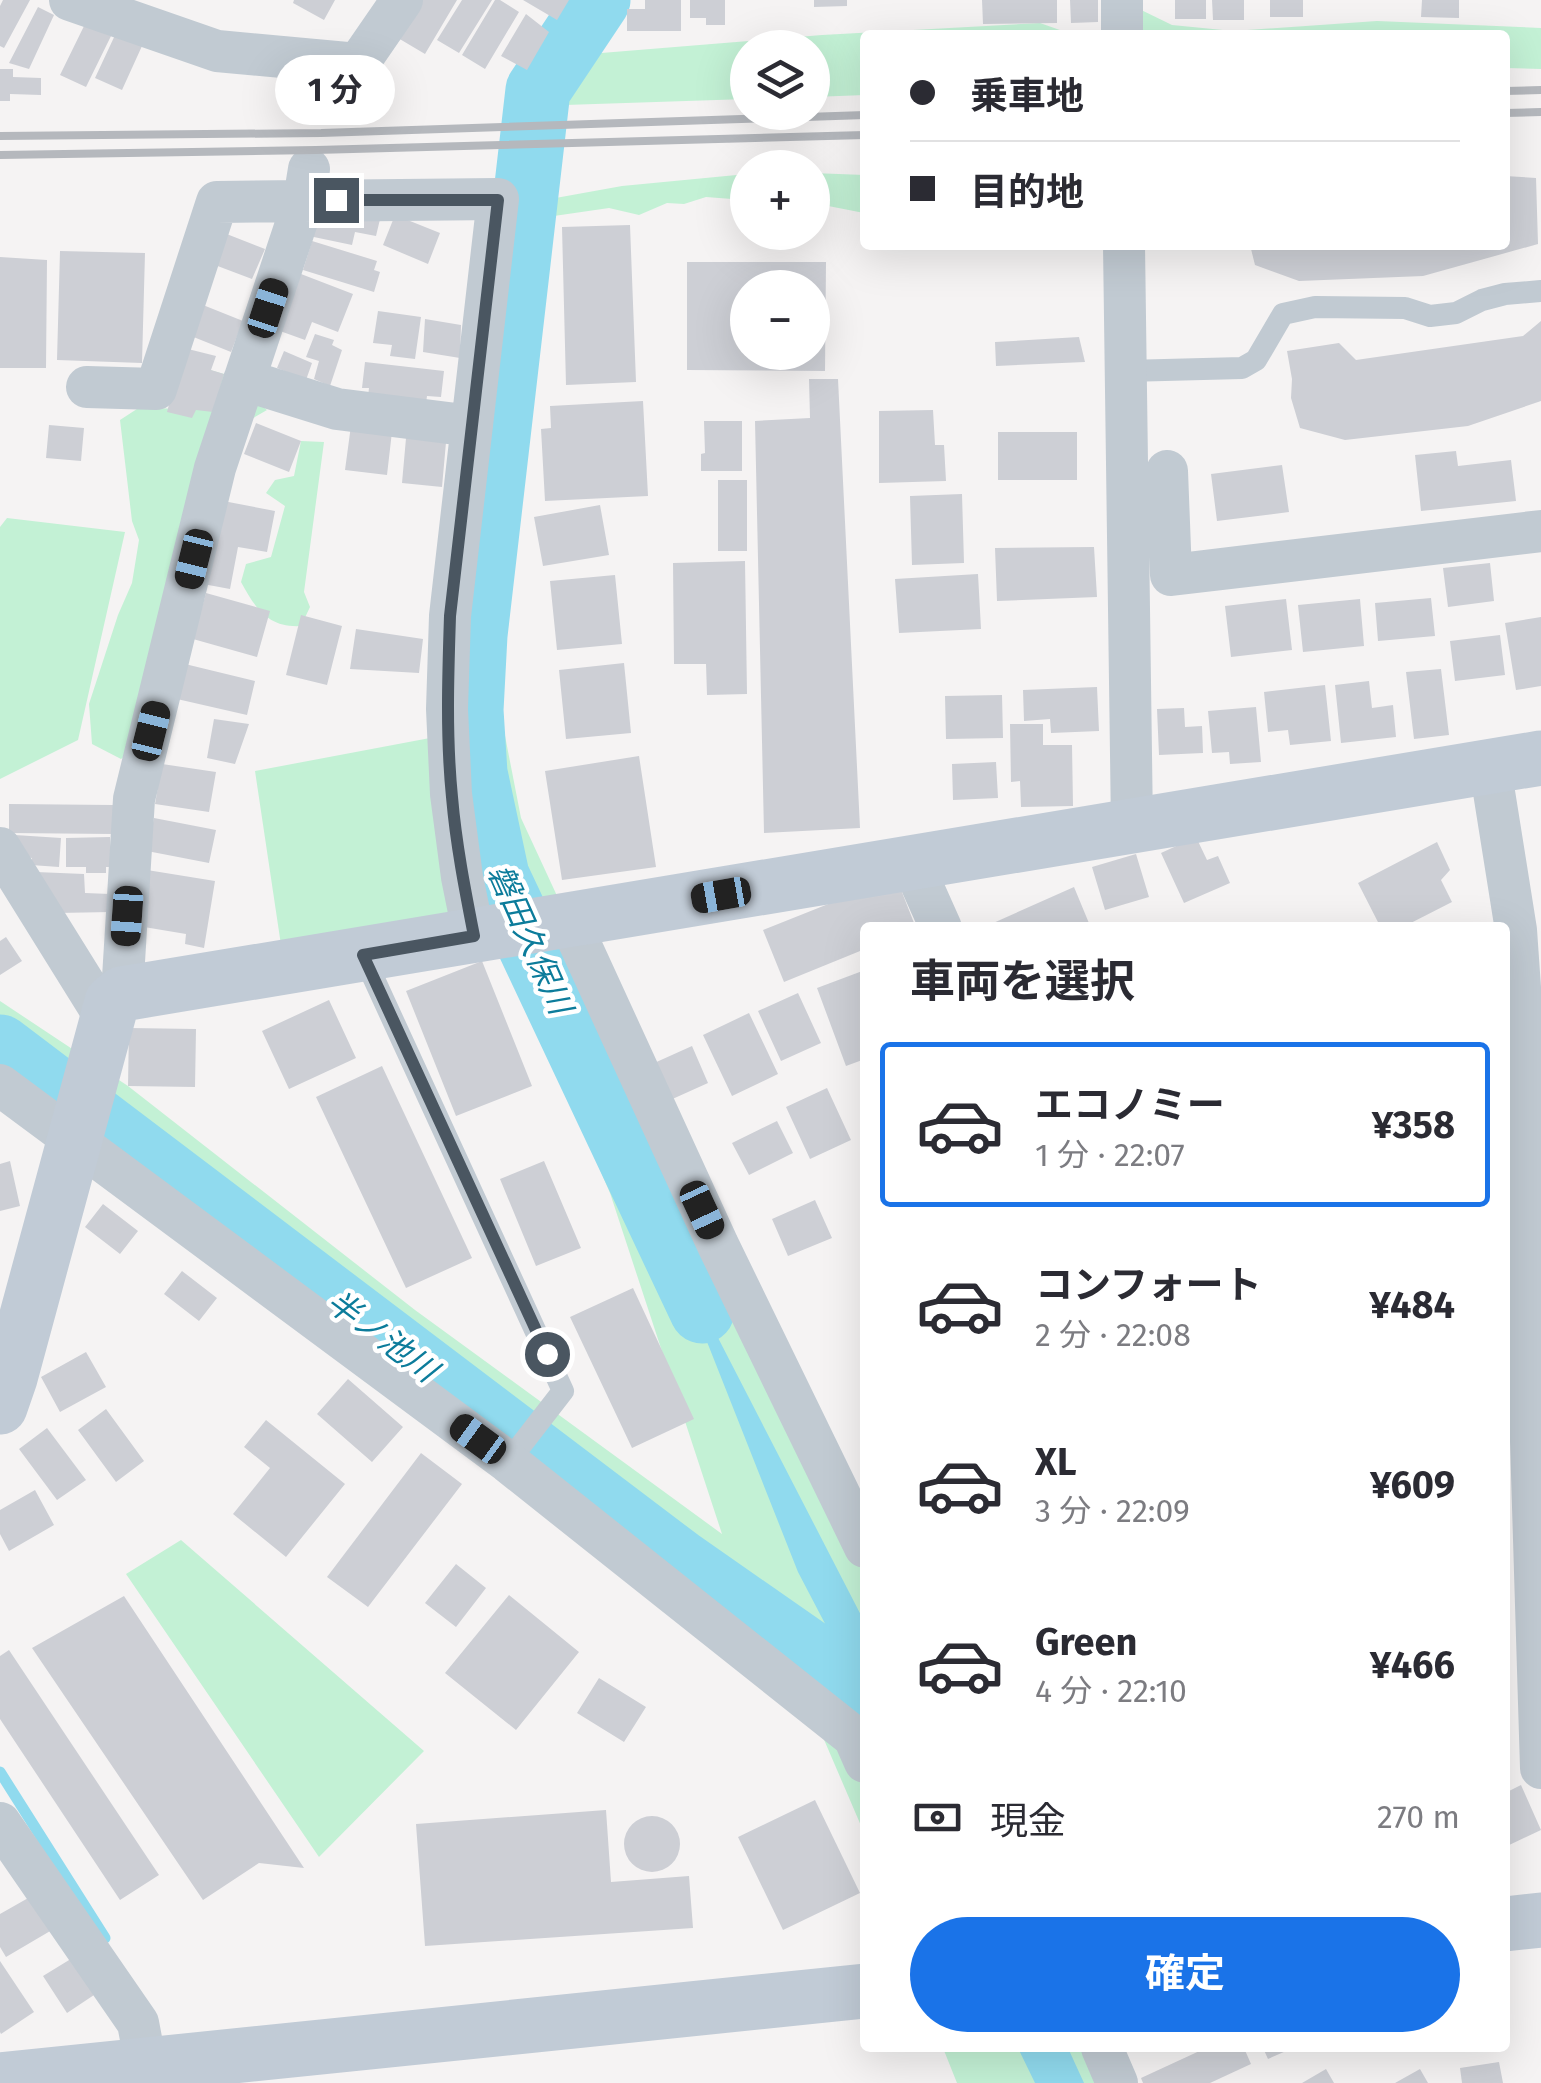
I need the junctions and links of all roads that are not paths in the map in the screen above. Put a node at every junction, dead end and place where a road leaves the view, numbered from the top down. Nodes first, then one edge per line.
1 (70, 0) edge
2 (402, 0) edge
3 (1122, 0) edge
4 (1122, 30) edge
5 (307, 184) junction
6 (1124, 250) edge
7 (1541, 292) edge
8 (1126, 371) junction
9 (244, 380) junction
10 (88, 387) dead end
11 (472, 426) junction
12 (1167, 471) dead end
13 (1541, 531) edge
14 (1516, 762) edge
15 (1132, 826) junction
16 (0, 848) edge
17 (912, 864) junction
18 (563, 921) junction
19 (938, 922) edge
20 (485, 934) junction
21 (363, 955) junction
22 (115, 1007) junction
23 (0, 1085) edge
24 (74, 1141) junction
25 (1535, 1376) edge
26 (0, 1407) edge
27 (508, 1462) junction
28 (860, 1537) edge
29 (1519, 1550) edge
30 (860, 1751) edge
31 (1541, 1768) edge
32 (0, 1823) edge
33 (1541, 1920) edge
34 (1510, 1923) edge
35 (860, 1992) edge
36 (1104, 2052) edge
37 (146, 2065) junction
38 (0, 2080) edge
39 (1117, 2083) edge

1 - 2 street
3 - 4 street
5 - 9 street
5 - 10 street
5 - 11 street
6 - 8 street
7 - 8 lane
8 - 15 street
9 - 11 street
9 - 22 street
11 - 20 street
12 - 13 street
14 - 15 street
14 - 25 street
15 - 17 street
16 - 22 street
17 - 18 street
17 - 19 street
18 - 20 street
18 - 28 street
20 - 21 street
21 - 22 street
21 - 27 lane
22 - 24 street
23 - 24 street
24 - 26 street
24 - 27 street
25 - 29 street
27 - 30 street
29 - 31 street
32 - 37 street
33 - 34 street
35 - 37 street
36 - 39 street
37 - 38 street

